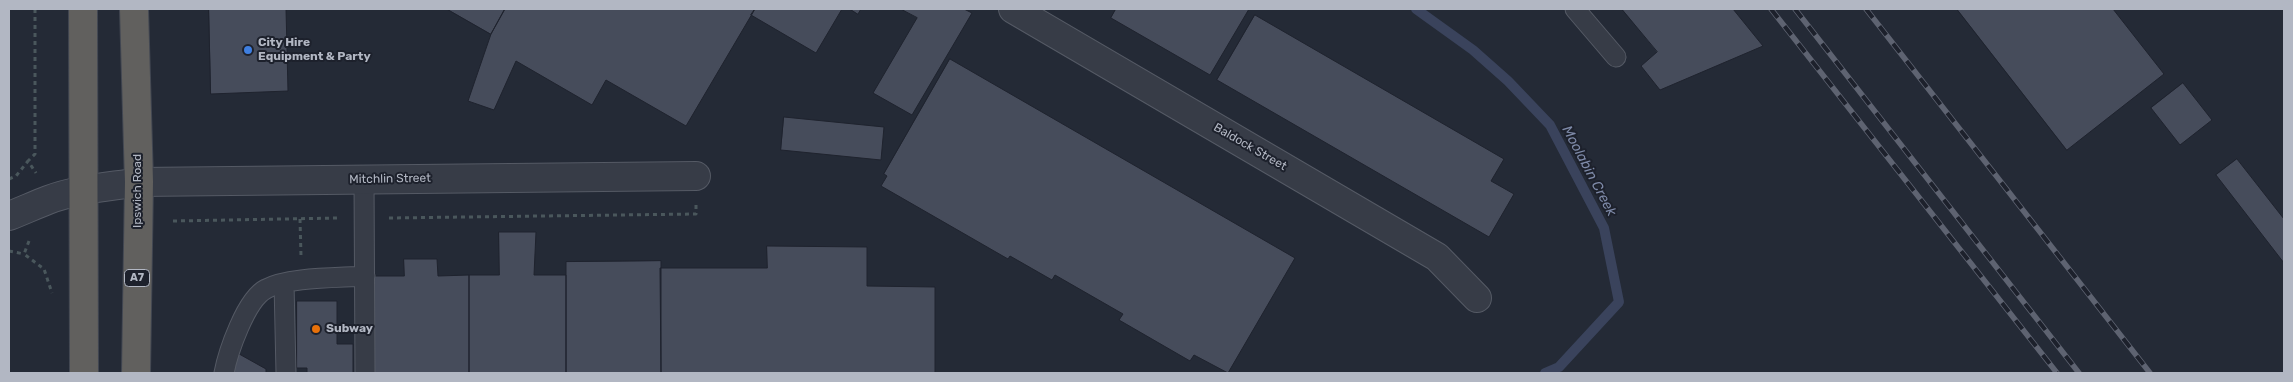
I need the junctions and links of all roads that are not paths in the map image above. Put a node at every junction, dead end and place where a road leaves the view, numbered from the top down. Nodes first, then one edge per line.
1 (83, 9) edge
2 (134, 9) edge
3 (1013, 9) edge
4 (1575, 9) edge
5 (1616, 57) dead end
6 (696, 176) dead end
7 (364, 180) junction
8 (139, 182) junction
9 (85, 190) junction
10 (9, 216) edge
11 (364, 276) junction
12 (284, 282) junction
13 (1477, 298) dead end
14 (84, 373) edge
15 (136, 373) edge
16 (224, 373) edge
17 (286, 373) edge
18 (365, 373) edge

1 - 9 highway
2 - 8 highway, Ipswich Road / A7
3 - 13 street, Baldock Street
4 - 5 lane
6 - 7 street, Mitchlin Street
7 - 8 street, Mitchlin Street
7 - 11 lane
8 - 9 street, Mitchlin Street
8 - 15 highway, Ipswich Road / A7
9 - 10 street, Mitchlin Street
9 - 14 highway
11 - 12 lane
11 - 18 lane
12 - 16 lane
12 - 17 lane

